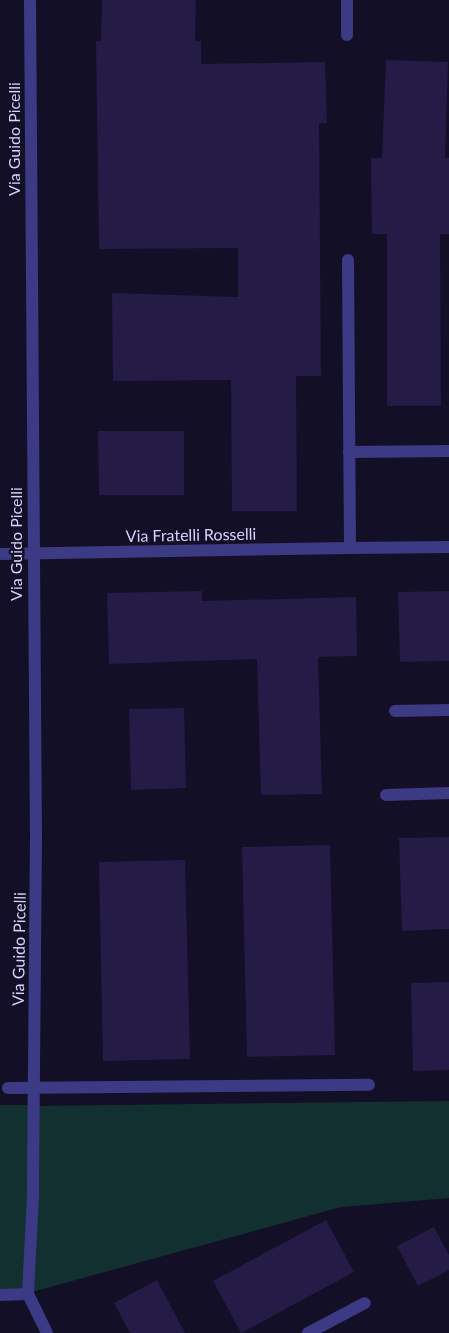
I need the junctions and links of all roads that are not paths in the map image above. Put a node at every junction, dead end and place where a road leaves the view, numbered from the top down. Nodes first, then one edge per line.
1 (30, 0) edge
2 (347, 0) edge
3 (347, 35) dead end
4 (348, 260) dead end
5 (449, 451) edge
6 (349, 452) junction
7 (449, 547) edge
8 (350, 548) junction
9 (0, 554) edge
10 (32, 554) junction
11 (449, 710) edge
12 (396, 711) dead end
13 (449, 793) edge
14 (386, 795) dead end
15 (369, 1085) dead end
16 (8, 1088) dead end
17 (33, 1088) junction
18 (0, 1294) edge
19 (28, 1294) junction
20 (365, 1303) dead end
21 (47, 1333) edge
22 (308, 1333) edge

1 - 10 street, Via Guido Picelli
2 - 3 street
4 - 6 street
5 - 6 street
6 - 8 street
7 - 8 street, Via Fratelli Rosselli
8 - 10 street, Via Fratelli Rosselli
9 - 10 street, Via Fratelli Rosselli
10 - 17 street, Via Guido Picelli
11 - 12 street
13 - 14 street
15 - 17 street
16 - 17 street
17 - 19 street, Via Guido Picelli
18 - 19 street
19 - 21 street
20 - 22 street

